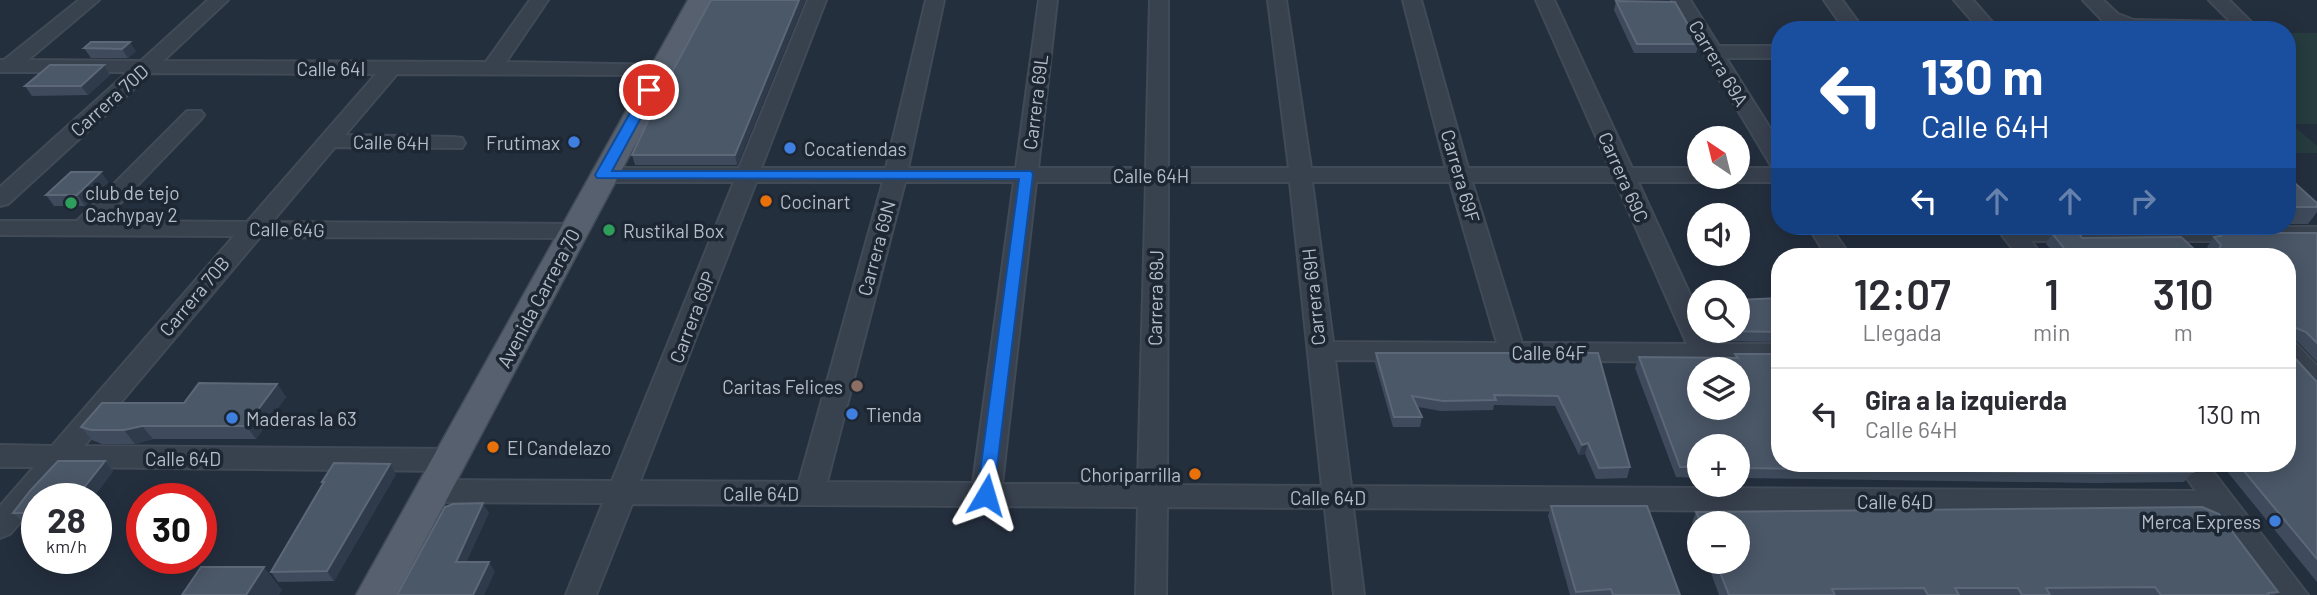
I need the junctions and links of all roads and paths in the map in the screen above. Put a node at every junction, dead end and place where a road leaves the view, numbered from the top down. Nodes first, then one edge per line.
1 (90, 0) edge
2 (219, 0) edge
3 (539, 0) edge
4 (700, 0) edge
5 (817, 0) edge
6 (935, 0) edge
7 (1048, 0) edge
8 (1159, 0) edge
9 (1277, 0) edge
10 (1412, 0) edge
11 (1545, 0) edge
12 (1681, 0) edge
13 (1833, 0) edge
14 (1963, 0) edge
15 (2092, 0) edge
16 (2218, 0) edge
17 (1848, 21) edge
18 (1982, 21) edge
19 (2118, 21) edge
20 (2242, 21) edge
21 (1713, 52) junction
22 (1771, 52) edge
23 (5, 66) edge
24 (145, 67) junction
25 (391, 68) junction
26 (492, 68) junction
27 (661, 69) junction
28 (194, 115) dead end
29 (328, 141) junction
30 (454, 143) dead end
31 (1771, 147) edge
32 (748, 174) junction
33 (895, 174) junction
34 (1026, 174) junction
35 (602, 175) junction
36 (1157, 175) junction
37 (1300, 175) junction
38 (1459, 175) junction
39 (1622, 175) junction
40 (1687, 175) edge
41 (1750, 175) edge
42 (1771, 175) edge
43 (0, 199) edge
44 (0, 228) edge
45 (83, 228) junction
46 (252, 228) junction
47 (573, 231) junction
48 (2296, 233) edge
49 (2317, 234) edge
50 (2179, 235) edge
51 (2191, 248) edge
52 (1319, 351) junction
53 (1512, 352) junction
54 (1704, 352) junction
55 (1771, 353) edge
56 (2296, 360) edge
57 (2317, 382) edge
58 (0, 456) edge
59 (57, 457) junction
60 (450, 460) junction
61 (2197, 472) edge
62 (434, 491) junction
63 (623, 492) junction
64 (810, 494) junction
65 (986, 495) junction
66 (1153, 496) junction
67 (1336, 497) junction
68 (2222, 503) junction
69 (0, 526) edge
70 (376, 595) edge
71 (581, 595) edge
72 (1151, 595) edge
73 (1349, 595) edge
74 (2293, 595) edge

1 - 23 street
2 - 24 street, Carrera 70D
3 - 26 street
4 - 27 main road, Avenida Carrera 70
5 - 32 street, Carrera 69P
6 - 33 street, Carrera 69N
7 - 34 street, Carrera 69L
8 - 36 street, Carrera 69J
9 - 37 street, Carrera 69H
10 - 38 street, Carrera 69F
11 - 39 street, Carrera 69C
12 - 21 street, Carrera 69A
13 - 17 street
14 - 18 street
15 - 19 street
16 - 20 street
21 - 22 street
21 - 31 street, Carrera 69A
23 - 24 street, Calle 64I
24 - 25 street, Calle 64I
24 - 43 street, Carrera 70D
25 - 26 street, Calle 64I
25 - 29 street, Carrera 70B
26 - 27 street, Calle 64I
27 - 35 main road, Avenida Carrera 70
28 - 45 street
29 - 30 street, Calle 64H
29 - 46 street, Carrera 70B
32 - 33 street, Calle 64H
32 - 35 street, Calle 64H
32 - 63 street, Carrera 69P
33 - 34 street, Calle 64H
33 - 64 street, Carrera 69N
34 - 36 street, Calle 64H
34 - 65 street, Carrera 69L
35 - 47 main road, Avenida Carrera 70
36 - 37 street, Calle 64H
36 - 66 street, Carrera 69J
37 - 38 street, Calle 64H
37 - 52 street, Carrera 69H
38 - 39 street, Calle 64H
38 - 53 street, Carrera 69F
39 - 40 street, Calle 64H
39 - 54 street, Carrera 69C
41 - 42 street
44 - 45 street, Calle 64G
45 - 46 street, Calle 64G
46 - 47 street, Calle 64G
46 - 59 street, Carrera 70B
47 - 60 main road, Avenida Carrera 70
48 - 49 street
50 - 51 street
52 - 53 street, Calle 64F
52 - 67 street, Carrera 69H
53 - 54 street, Calle 64F
54 - 55 street, Calle 64F
56 - 57 street
58 - 59 street, Calle 64D
59 - 60 street, Calle 64D
59 - 69 street, Carrera 70B
60 - 62 main road, Avenida Carrera 70
61 - 68 street
62 - 63 street, Calle 64D
62 - 70 main road, Avenida Carrera 70
63 - 64 street, Calle 64D
63 - 71 street, Carrera 69P
64 - 65 street, Calle 64D
65 - 66 street, Calle 64D
66 - 67 street, Calle 64D
66 - 72 street, Carrera 69J
67 - 68 street, Calle 64D
67 - 73 street, Carrera 69H
68 - 74 street

